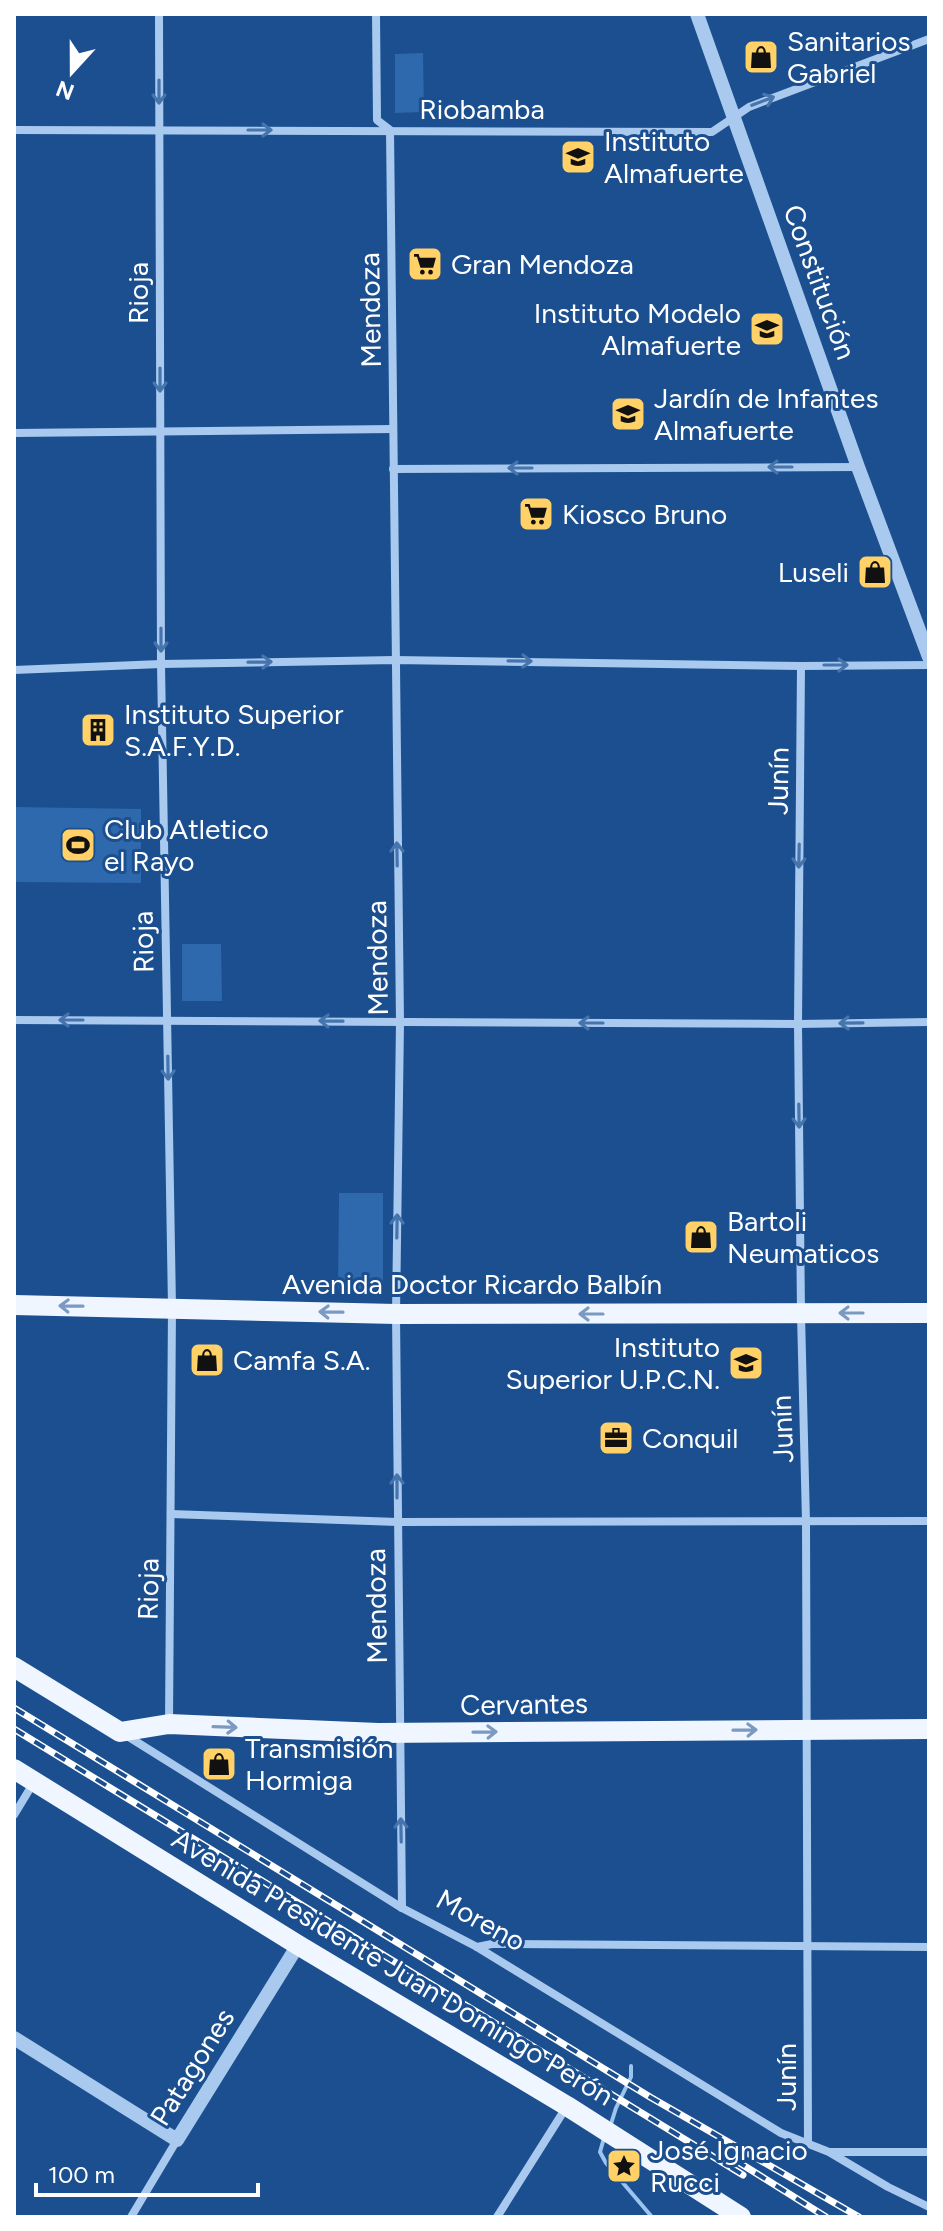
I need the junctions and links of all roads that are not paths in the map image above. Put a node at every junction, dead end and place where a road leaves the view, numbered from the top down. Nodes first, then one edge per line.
1 (159, 14) edge
2 (376, 14) edge
3 (697, 14) edge
4 (929, 39) edge
5 (734, 118) junction
6 (14, 130) edge
7 (159, 130) junction
8 (390, 130) junction
9 (393, 429) junction
10 (161, 432) junction
11 (14, 433) edge
12 (858, 467) junction
13 (393, 469) junction
14 (929, 657) edge
15 (395, 660) junction
16 (161, 664) junction
17 (929, 665) edge
18 (801, 666) junction
19 (14, 670) edge
20 (14, 1020) edge
21 (167, 1020) junction
22 (400, 1022) junction
23 (929, 1022) edge
24 (798, 1024) junction
25 (14, 1305) edge
26 (172, 1307) junction
27 (929, 1313) edge
28 (396, 1314) junction
29 (801, 1314) junction
30 (171, 1514) junction
31 (929, 1521) edge
32 (398, 1522) junction
33 (806, 1522) junction
34 (14, 1667) edge
35 (169, 1724) junction
36 (929, 1729) edge
37 (806, 1730) junction
38 (120, 1732) junction
39 (400, 1733) junction
40 (14, 1769) edge
41 (35, 1781) junction
42 (14, 1815) edge
43 (402, 1908) junction
44 (298, 1945) junction
45 (808, 1946) junction
46 (477, 1947) junction
47 (929, 1947) edge
48 (14, 2038) edge
49 (567, 2106) junction
50 (177, 2140) junction
51 (808, 2144) junction
52 (829, 2152) junction
53 (929, 2152) edge
54 (929, 2207) edge
55 (131, 2217) edge
56 (497, 2217) edge
57 (741, 2217) edge

1 -> 7 street, Rioja
2 - 8 street, Mendoza
3 - 5 street, Constitución
5 -> 4 street, Riobamba
5 - 8 street, Riobamba
5 - 12 street, Constitución
6 - 7 street, Riobamba
7 -> 8 street, Riobamba
7 -> 10 street, Rioja
8 - 9 street, Mendoza
9 - 10 street
9 - 13 street, Mendoza
10 - 11 street
10 -> 16 street, Rioja
12 -> 13 street
12 - 14 street, Constitución
13 - 15 street, Mendoza
16 -> 15 street
15 -> 18 street
22 -> 15 street, Mendoza
16 - 19 street
16 - 21 street, Rioja
18 -> 17 street
18 -> 24 street, Junín
21 -> 20 street
22 -> 21 street
21 -> 26 street, Rioja
24 -> 22 street
28 -> 22 street, Mendoza
23 -> 24 street
24 -> 29 street, Junín
26 -> 25 main road, Avenida Doctor Ricardo Balbín
28 -> 26 main road, Avenida Doctor Ricardo Balbín
26 - 30 street, Rioja
27 -> 29 main road, Avenida Doctor Ricardo Balbín
29 -> 28 main road, Avenida Doctor Ricardo Balbín
32 -> 28 street, Mendoza
29 - 33 street, Junín
30 - 32 street
30 - 35 street, Rioja
31 - 33 street
32 - 33 street
32 - 39 street, Mendoza
33 - 37 street, Junín
34 - 38 main road, Moreno
35 - 38 main road, Cervantes
35 -> 39 main road, Cervantes
36 - 37 main road, Cervantes
39 -> 37 main road, Cervantes
37 - 45 street, Junín
38 - 43 street, Moreno
43 -> 39 street, Mendoza
40 - 41 main road, Avenida Presidente Juan Domingo Perón
41 - 42 street
41 - 44 main road, Avenida Presidente Juan Domingo Perón
43 - 46 street, Moreno
44 - 49 main road, Avenida Presidente Juan Domingo Perón
44 - 50 street, Patagones
45 - 46 street
45 - 47 street
45 - 51 street, Junín
46 - 51 street, Moreno
48 - 50 street
49 - 56 street
49 - 57 main road, Avenida Presidente Juan Domingo Perón
50 - 55 street, Patagones
51 - 52 street, Moreno
52 - 53 street
52 - 54 street, Moreno

